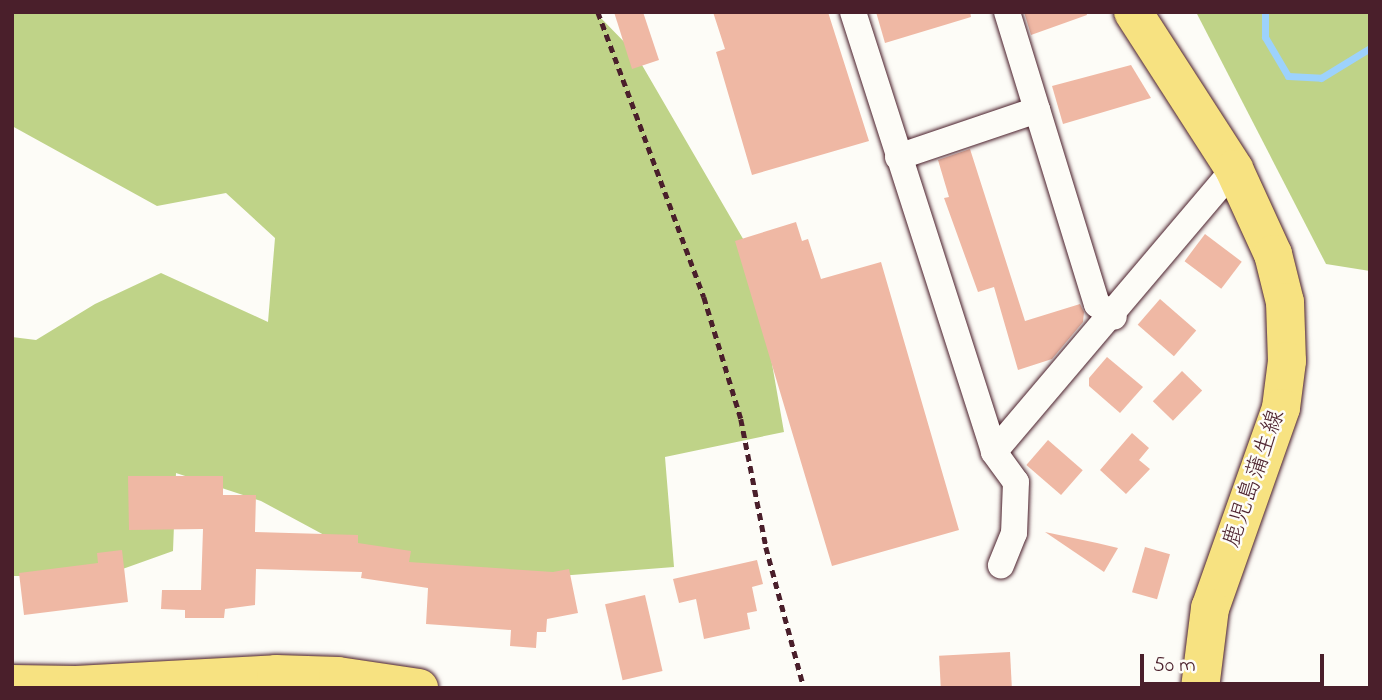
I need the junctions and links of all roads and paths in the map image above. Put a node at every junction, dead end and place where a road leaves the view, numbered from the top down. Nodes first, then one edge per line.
1 (598, 12) edge
2 (853, 12) edge
3 (1007, 12) edge
4 (1133, 12) edge
5 (1037, 110) junction
6 (898, 158) junction
7 (1234, 169) junction
8 (1114, 317) junction
9 (994, 452) junction
10 (1000, 565) dead end
11 (12, 684) edge
12 (419, 688) edge
13 (804, 688) edge
14 (1200, 688) edge

1 - 13 path
2 - 6 street
3 - 5 street
4 - 7 main road, 鹿児島蒲生線
5 - 6 street
5 - 8 street
6 - 9 street
7 - 8 street
7 - 14 main road, 鹿児島蒲生線
8 - 9 street
9 - 10 street
11 - 12 main road

